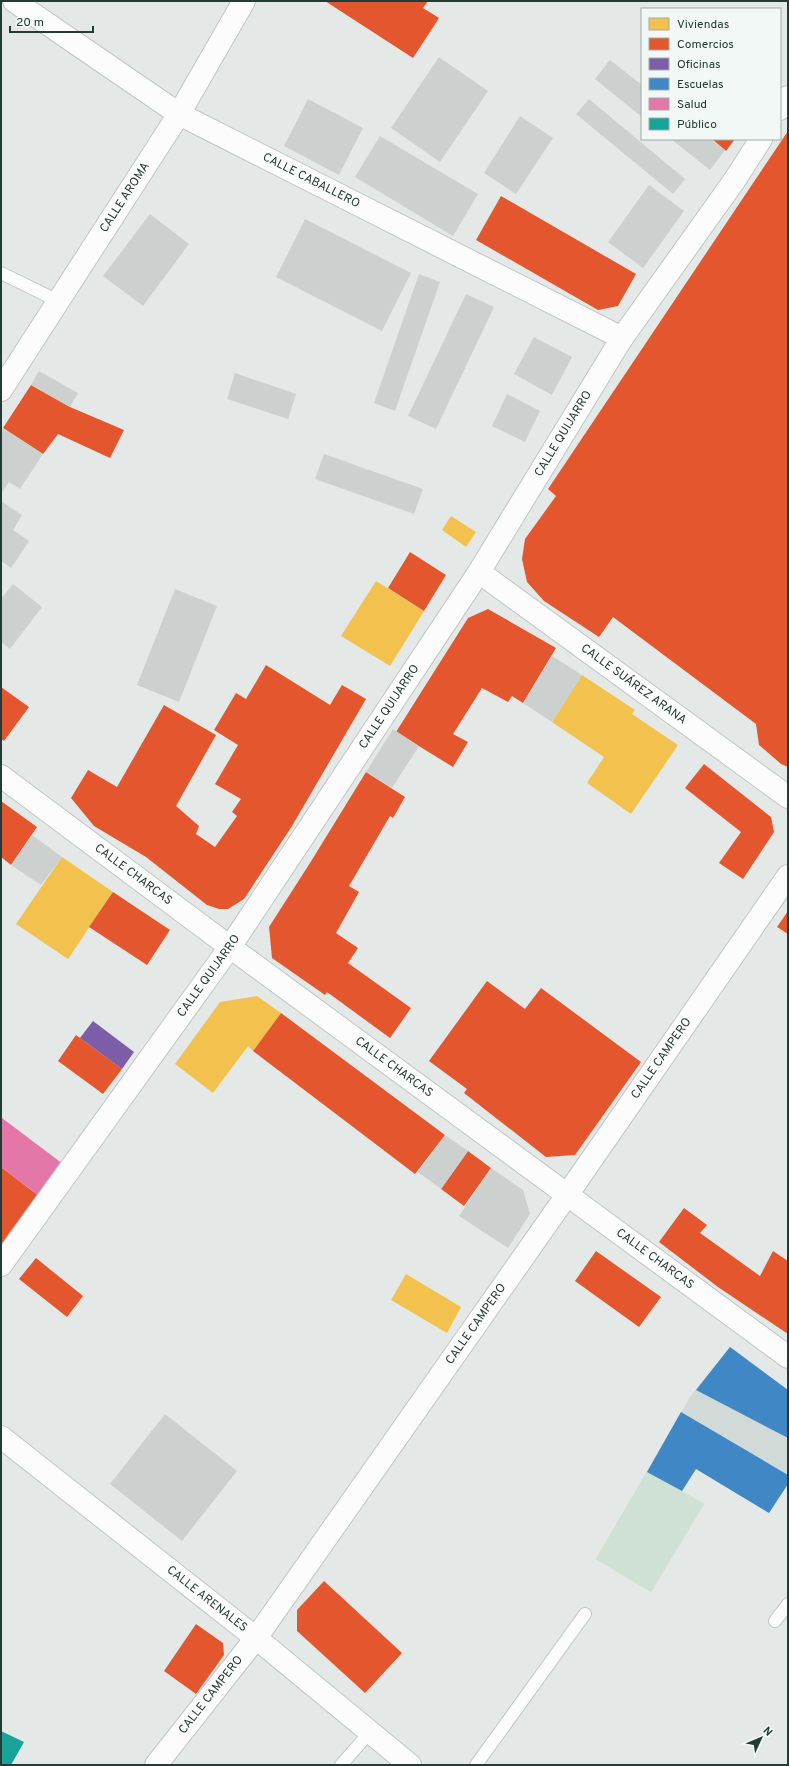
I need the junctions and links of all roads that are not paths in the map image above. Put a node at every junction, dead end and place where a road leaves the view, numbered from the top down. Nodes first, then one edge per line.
1 (14, 1) edge
2 (244, 1) edge
3 (788, 97) edge
4 (781, 108) edge
5 (179, 114) junction
6 (760, 140) edge
7 (1, 273) edge
8 (58, 301) junction
9 (622, 338) junction
10 (1, 390) edge
11 (479, 572) junction
12 (1, 776) edge
13 (788, 797) edge
14 (788, 876) edge
15 (230, 947) junction
16 (567, 1195) junction
17 (1, 1265) edge
18 (788, 1358) edge
19 (1, 1437) edge
20 (788, 1604) edge
21 (585, 1614) dead end
22 (775, 1621) dead end
23 (256, 1638) junction
24 (370, 1732) junction
25 (156, 1765) edge
26 (341, 1765) edge
27 (410, 1765) edge
28 (476, 1765) edge

1 - 5 street, CALLE CABALLERO
2 - 5 street, CALLE AROMA
3 - 4 street
5 - 8 street, CALLE AROMA
5 - 9 street, CALLE CABALLERO
6 - 9 street, CALLE QUIJARRO
7 - 8 lane
8 - 10 street, CALLE AROMA
9 - 11 street, CALLE QUIJARRO
11 - 13 street, CALLE SUÁREZ ARANA
11 - 15 street, CALLE QUIJARRO
12 - 15 street, CALLE CHARCAS
14 - 16 street, CALLE CAMPERO
15 - 16 street, CALLE CHARCAS
15 - 17 street, CALLE QUIJARRO
16 - 18 street, CALLE CHARCAS
16 - 23 street, CALLE CAMPERO
19 - 23 street, CALLE ARENALES
20 - 22 lane
21 - 28 lane
23 - 24 street, CALLE ARENALES
23 - 25 street, CALLE CAMPERO
24 - 26 lane
24 - 27 street, CALLE ARENALES

